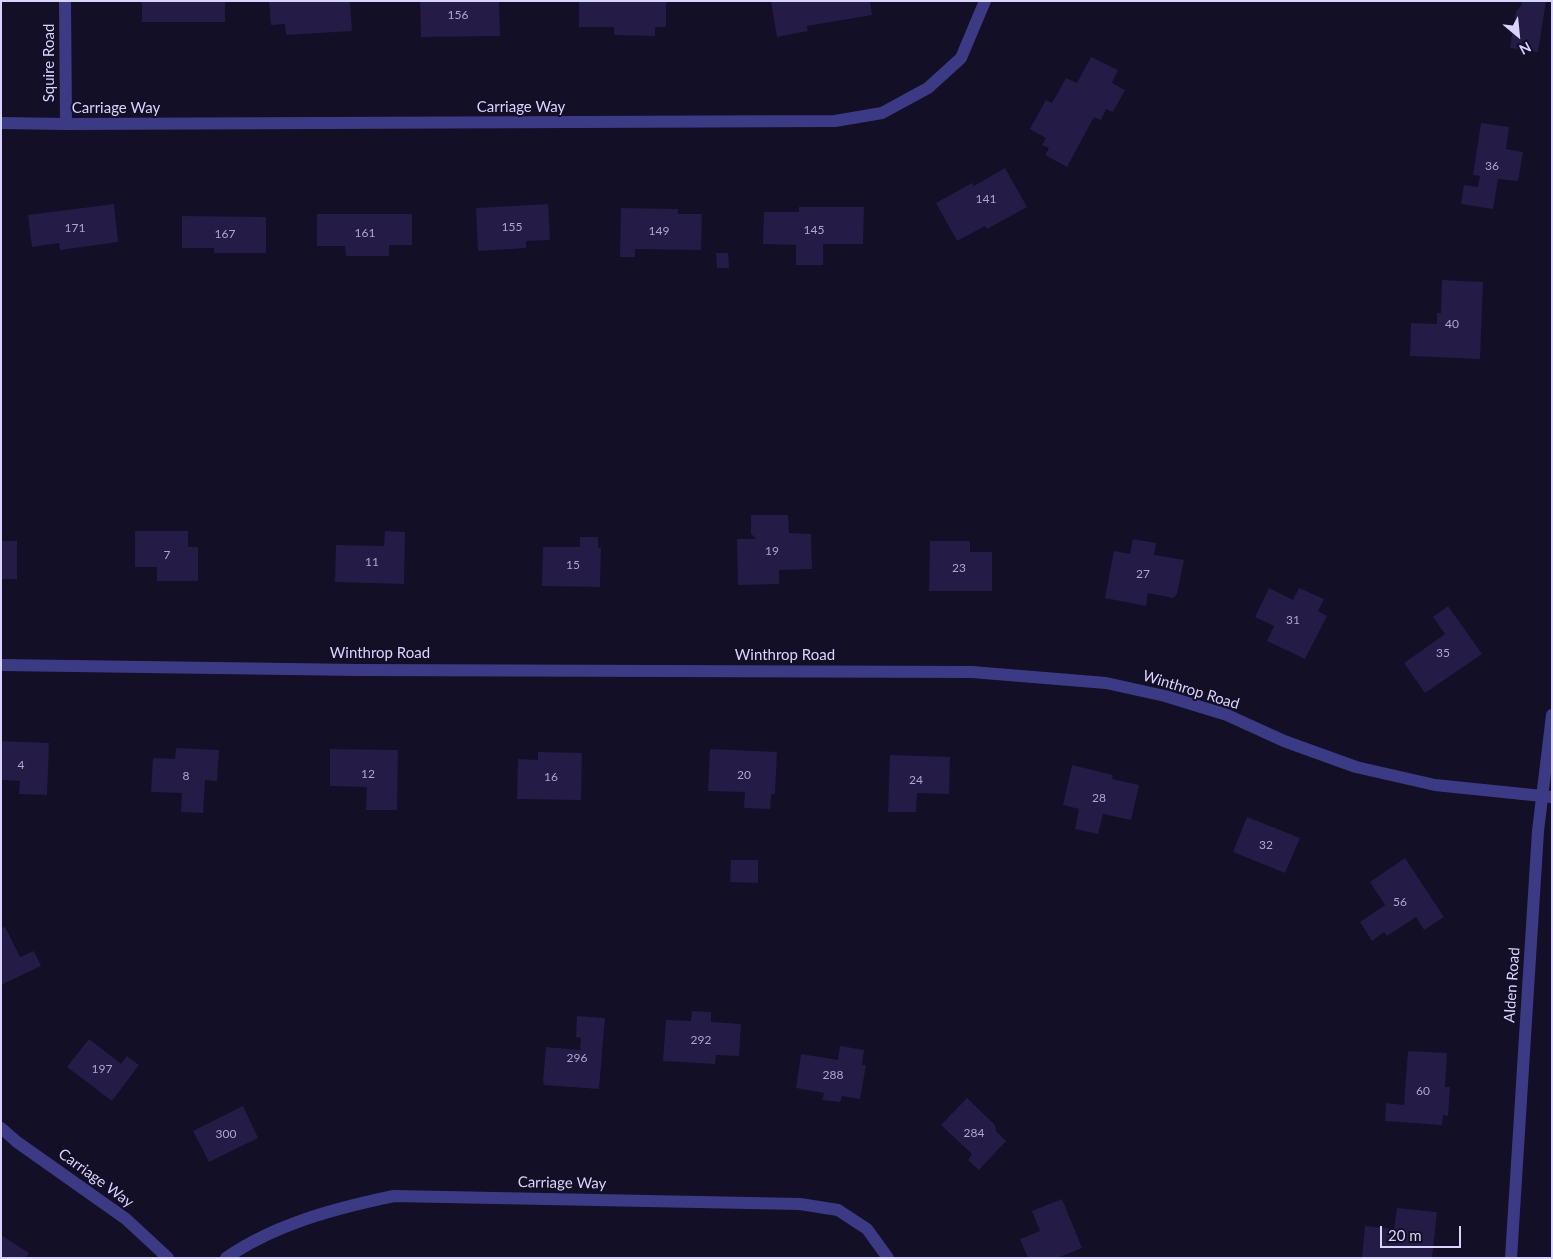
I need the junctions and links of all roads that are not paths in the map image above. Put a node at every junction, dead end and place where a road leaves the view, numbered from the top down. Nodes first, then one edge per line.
1 (65, 1) edge
2 (985, 1) edge
3 (1, 123) edge
4 (66, 124) junction
5 (1, 665) edge
6 (1552, 715) edge
7 (1547, 796) edge
8 (1, 1128) edge
9 (168, 1258) edge
10 (226, 1258) edge
11 (888, 1258) edge
12 (1511, 1258) edge

1 - 4 street, Squire Road
2 - 4 street, Carriage Way
3 - 4 street, Carriage Way
5 - 7 street, Winthrop Road
6 - 7 street, Alden Road
7 - 12 street, Alden Road
8 - 9 street, Carriage Way
10 - 11 street, Carriage Way

